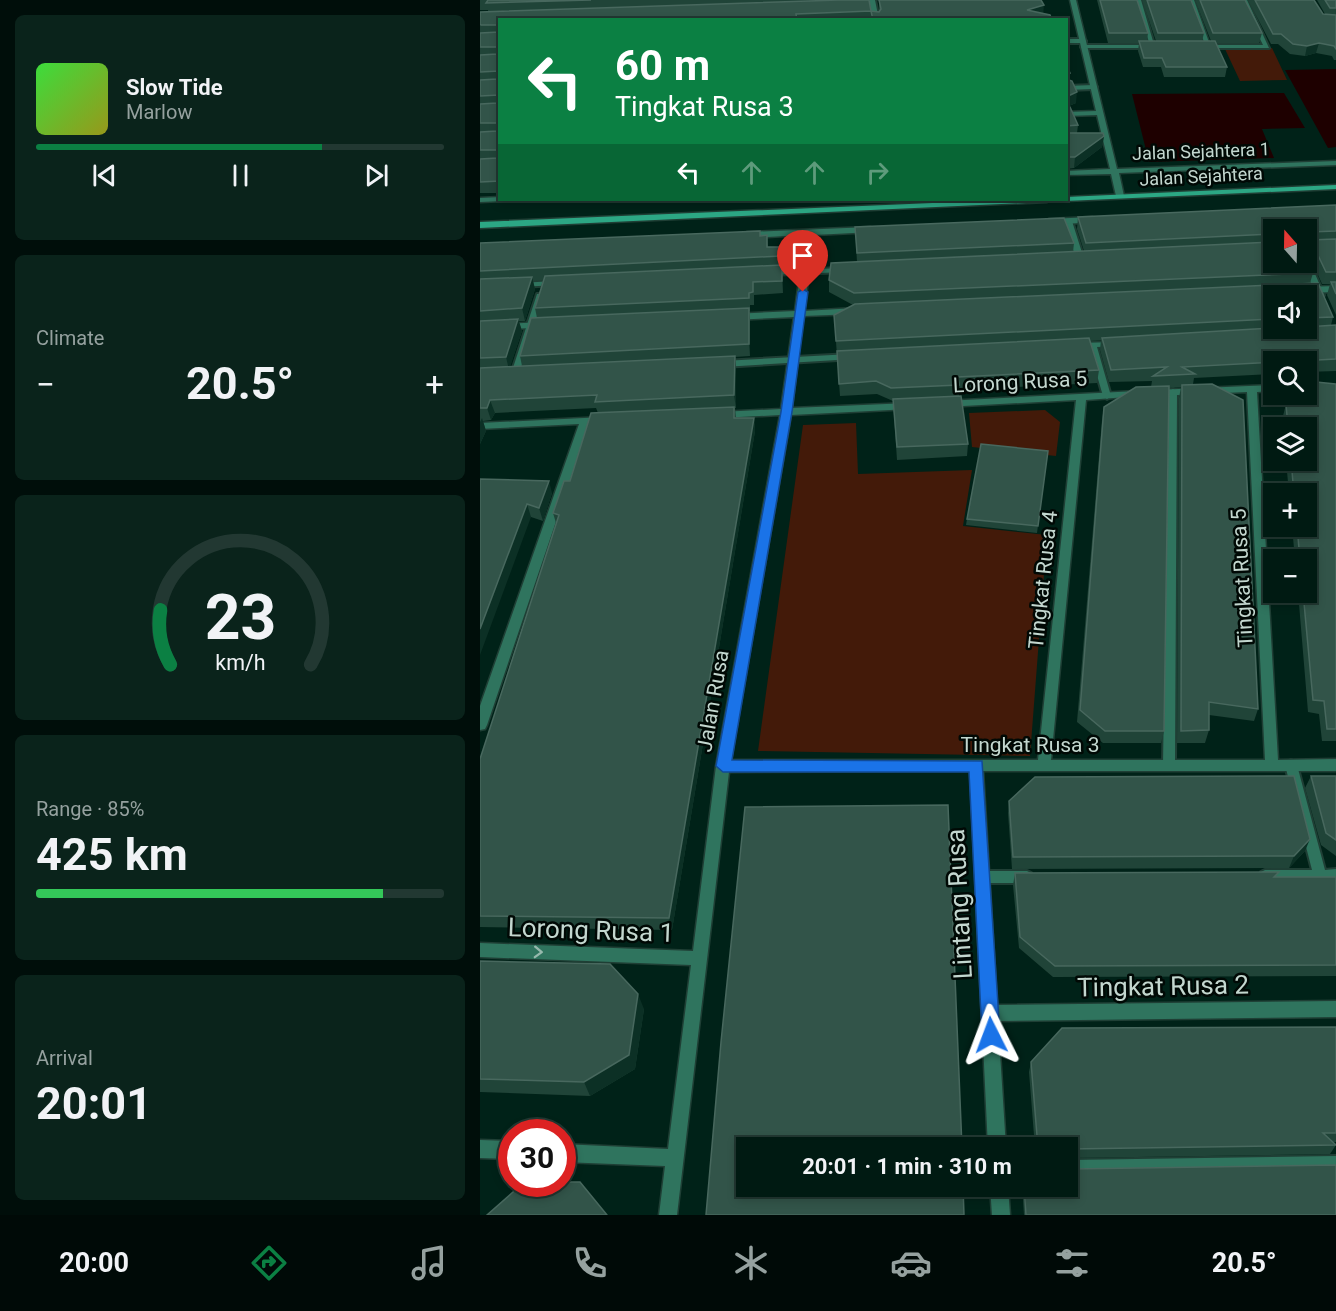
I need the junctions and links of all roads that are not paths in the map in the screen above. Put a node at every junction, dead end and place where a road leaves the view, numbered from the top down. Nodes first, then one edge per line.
1 (1073, 0) edge
2 (1138, 0) edge
3 (1191, 0) edge
4 (1244, 0) edge
5 (873, 3) edge
6 (885, 5) edge
7 (862, 6) edge
8 (876, 18) edge
9 (1068, 41) edge
10 (1083, 44) junction
11 (1153, 47) junction
12 (1164, 47) edge
13 (1198, 47) edge
14 (1209, 47) junction
15 (1094, 87) junction
16 (1068, 88) edge
17 (1100, 113) junction
18 (1068, 114) edge
19 (1096, 140) edge
20 (1107, 140) junction
21 (1336, 163) edge
22 (1114, 171) junction
23 (1068, 173) edge
24 (1336, 187) edge
25 (1120, 196) junction
26 (498, 199) edge
27 (1068, 199) edge
28 (480, 200) edge
29 (1024, 201) edge
30 (1103, 219) edge
31 (1068, 221) junction
32 (1044, 222) edge
33 (480, 225) edge
34 (880, 230) edge
35 (810, 233) junction
36 (739, 236) edge
37 (1091, 258) edge
38 (1068, 259) edge
39 (1080, 259) junction
40 (853, 269) edge
41 (806, 271) junction
42 (1311, 273) edge
43 (758, 274) edge
44 (567, 283) edge
45 (543, 284) junction
46 (512, 285) edge
47 (1336, 289) edge
48 (1318, 290) junction
49 (1322, 300) edge
50 (871, 310) edge
51 (800, 314) junction
52 (718, 317) edge
53 (553, 325) edge
54 (530, 326) junction
55 (480, 328) edge
56 (1126, 344) edge
57 (1092, 345) junction
58 (1068, 347) edge
59 (865, 357) edge
60 (794, 360) junction
61 (712, 364) edge
62 (514, 374) junction
63 (526, 374) edge
64 (503, 375) edge
65 (1263, 388) edge
66 (1252, 389) junction
67 (1173, 393) junction
68 (1107, 396) junction
69 (1080, 397) junction
70 (928, 405) edge
71 (916, 406) edge
72 (786, 412) junction
73 (704, 416) edge
74 (621, 420) edge
75 (585, 421) junction
76 (480, 426) edge
77 (480, 725) edge
78 (1169, 765) junction
79 (1272, 765) junction
80 (1291, 765) junction
81 (1336, 765) edge
82 (723, 766) junction
83 (976, 766) junction
84 (1044, 766) junction
85 (1320, 875) junction
86 (1336, 875) edge
87 (1250, 876) edge
88 (983, 877) junction
89 (1041, 877) edge
90 (480, 950) edge
91 (699, 958) junction
92 (1336, 1010) edge
93 (990, 1013) junction
94 (996, 1137) edge
95 (480, 1149) edge
96 (498, 1150) edge
97 (576, 1154) edge
98 (675, 1158) junction
99 (1336, 1164) edge
100 (1078, 1168) edge
101 (1000, 1197) edge
102 (668, 1215) edge
103 (1001, 1215) edge

1 - 10 street
2 - 11 lane
3 - 14 street
4 - 14 lane
5 - 6 lane
5 - 7 lane
5 - 8 lane
9 - 10 lane
10 - 11 lane
10 - 15 street
11 - 12 lane
13 - 14 lane
15 - 16 lane
15 - 17 street
17 - 18 street
17 - 20 street
19 - 20 lane
20 - 22 street
21 - 22 street, Jalan Sejahtera 1
22 - 23 street, Jalan Sejahtera 1
22 - 25 street
24 - 25 main road, Jalan Sejahtera
25 - 27 main road, Jalan Sejahtera
26 - 28 street
29 - 33 main road
30 - 31 street
31 - 32 street
31 - 39 lane
34 - 35 street
35 - 36 street
35 - 41 street, Jalan Rusa
37 - 39 lane
38 - 39 lane
40 - 41 lane
41 - 43 lane
41 - 51 street, Jalan Rusa
42 - 48 lane
44 - 45 lane
45 - 46 lane
45 - 54 lane
47 - 48 street
48 - 49 lane
50 - 51 street
51 - 52 street
51 - 60 street, Jalan Rusa
53 - 54 street
54 - 55 street
54 - 62 lane
56 - 57 lane
57 - 58 lane
57 - 68 lane
59 - 60 lane
60 - 61 lane
60 - 72 street, Jalan Rusa
62 - 63 lane
62 - 64 lane
65 - 66 street, Lorong Rusa 5
66 - 67 street, Lorong Rusa 5
66 - 79 street, Tingkat Rusa 5
67 - 68 street, Lorong Rusa 5
67 - 78 lane
68 - 69 street, Lorong Rusa 5
69 - 70 street, Lorong Rusa 5
69 - 84 street, Tingkat Rusa 4
71 - 72 street
72 - 73 street
72 - 82 street, Jalan Rusa
74 - 75 street
75 - 76 street
75 - 77 street
78 - 79 street, Tingkat Rusa 3
78 - 84 street, Tingkat Rusa 3
79 - 80 street, Tingkat Rusa 3
80 - 81 street, Tingkat Rusa 3
80 - 85 lane
82 - 83 street, Tingkat Rusa 3
82 - 91 street, Jalan Rusa
83 - 84 street, Tingkat Rusa 3
83 - 88 street, Lintang Rusa
85 - 86 lane
85 - 87 lane
88 - 89 lane
88 - 93 street, Lintang Rusa
90 -> 91 street, Lorong Rusa 1
91 - 98 street, Jalan Rusa
92 - 93 street, Tingkat Rusa 2
93 - 94 street, Lintang Rusa
95 - 96 street
97 - 98 street
98 - 102 street, Jalan Rusa
99 - 100 lane
101 - 103 street

